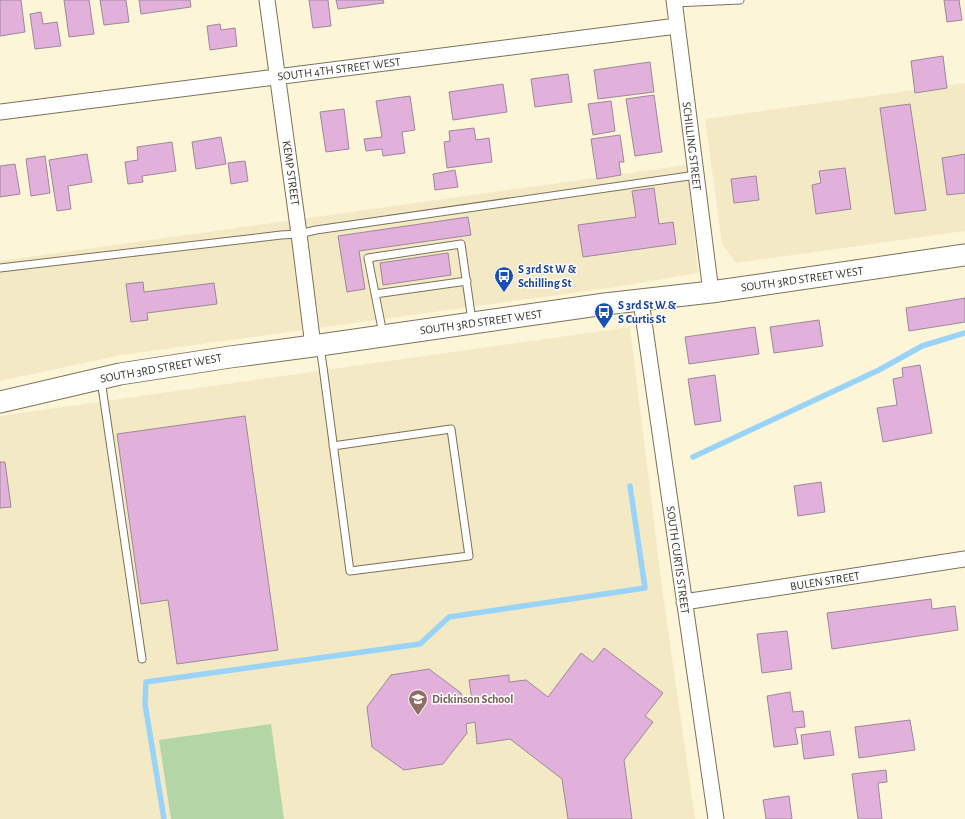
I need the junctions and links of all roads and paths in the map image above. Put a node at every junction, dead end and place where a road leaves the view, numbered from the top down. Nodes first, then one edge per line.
1 (267, 0) edge
2 (740, 0) edge
3 (674, 1) edge
4 (677, 26) junction
5 (278, 76) junction
6 (0, 112) edge
7 (696, 175) junction
8 (299, 234) junction
9 (965, 255) edge
10 (0, 268) edge
11 (467, 280) junction
12 (711, 292) junction
13 (375, 294) junction
14 (641, 301) junction
15 (473, 323) junction
16 (383, 335) junction
17 (316, 346) junction
18 (101, 378) junction
19 (0, 402) edge
20 (333, 446) junction
21 (965, 559) edge
22 (684, 602) junction
23 (142, 659) dead end
24 (716, 819) edge

1 - 5 street, KEMP STREET
2 - 3 lane
3 - 4 street, SCHILLING STREET
4 - 5 street, SOUTH 4TH STREET WEST
4 - 7 street, SCHILLING STREET
5 - 6 street, SOUTH 4TH STREET WEST
5 - 8 street, KEMP STREET
7 - 8 lane
7 - 12 street, SCHILLING STREET
8 - 10 lane
8 - 17 street, KEMP STREET
9 - 12 main road, SOUTH 3RD STREET WEST
11 - 13 lane
11 - 13 lane
11 - 15 lane
12 - 14 main road, SOUTH 3RD STREET WEST
13 - 16 lane
14 - 15 main road, SOUTH 3RD STREET WEST
14 - 22 street, SOUTH CURTIS STREET
15 - 16 main road, SOUTH 3RD STREET WEST
16 - 17 main road, SOUTH 3RD STREET WEST
17 - 18 main road, SOUTH 3RD STREET WEST
17 - 20 lane
18 - 19 main road, SOUTH 3RD STREET WEST
18 - 23 lane
20 - 20 lane
21 - 22 street, BULEN STREET
22 - 24 street, SOUTH CURTIS STREET

